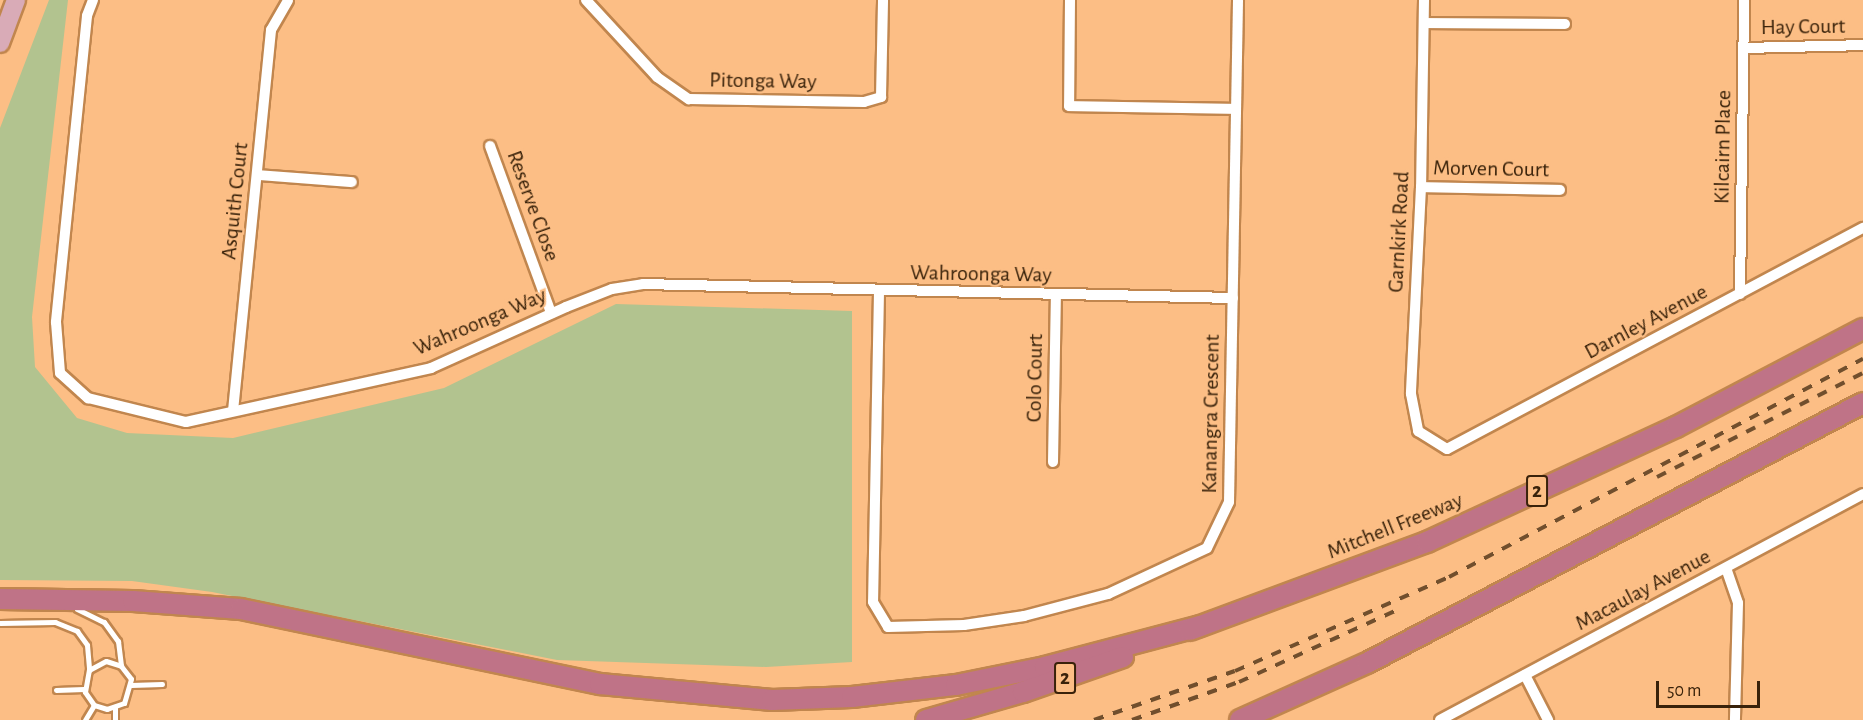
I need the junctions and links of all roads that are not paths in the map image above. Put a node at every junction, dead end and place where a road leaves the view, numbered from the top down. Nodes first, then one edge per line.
1 (16, 0) edge
2 (93, 0) edge
3 (288, 0) edge
4 (586, 0) edge
5 (883, 0) edge
6 (1070, 0) edge
7 (1238, 0) edge
8 (1424, 0) edge
9 (1744, 0) edge
10 (1424, 23) junction
11 (1565, 24) dead end
12 (0, 43) edge
13 (1863, 45) edge
14 (1744, 48) junction
15 (1236, 109) junction
16 (490, 146) dead end
17 (258, 175) junction
18 (352, 182) dead end
19 (1421, 187) junction
20 (1560, 190) dead end
21 (1863, 228) edge
22 (879, 292) junction
23 (1740, 294) junction
24 (1056, 295) junction
25 (1233, 298) junction
26 (551, 313) junction
27 (1863, 329) edge
28 (1863, 403) edge
29 (232, 411) junction
30 (1447, 449) joint
31 (1053, 462) dead end
32 (1863, 494) edge
33 (1726, 568) junction
34 (0, 599) edge
35 (61, 600) junction
36 (0, 622) edge
37 (1200, 626) junction
38 (121, 666) junction
39 (89, 670) junction
40 (1525, 675) junction
41 (162, 684) dead end
42 (131, 685) junction
43 (84, 688) junction
44 (56, 690) dead end
45 (94, 705) junction
46 (115, 708) junction
47 (85, 720) edge
48 (115, 720) edge
49 (926, 720) edge
50 (1240, 720) edge
51 (1440, 720) edge
52 (1548, 720) edge
53 (1736, 720) edge

1 - 12 main road
2 - 29 street, Wahroonga Way
3 - 17 street, Asquith Court
4 - 5 street, Pitonga Way
6 - 15 street
7 - 15 street, Kanangra Crescent
8 - 10 street, Garnkirk Road
9 - 14 street, Kilcairn Place
10 - 11 street
10 - 19 street, Garnkirk Road
13 - 14 street, Hay Court
14 - 23 street, Kilcairn Place
15 - 25 street, Kanangra Crescent
16 - 26 street, Reserve Close
17 - 18 street
17 - 29 street, Asquith Court
19 - 20 street, Morven Court
19 - 30 street, Garnkirk Road
21 - 23 street, Darnley Avenue
22 - 24 street, Wahroonga Way
22 - 25 street, Kanangra Crescent
22 - 26 street, Wahroonga Way
23 - 30 street, Darnley Avenue
24 - 25 street, Wahroonga Way
24 - 31 street, Colo Court
26 - 29 street, Wahroonga Way
27 - 37 highway, Mitchell Freeway / 2
28 - 50 highway
32 - 33 street, Macaulay Avenue
33 - 40 street, Macaulay Avenue
33 - 53 street
34 - 35 highway
35 - 37 highway
35 - 38 lane
36 - 39 lane
37 - 49 highway, Mitchell Freeway / 2
38 - 39 lane
38 - 42 lane
39 - 43 lane
40 - 51 street, Macaulay Avenue
40 - 52 street
41 - 42 lane
42 - 46 lane
43 - 44 lane
43 - 45 lane
45 - 46 lane
45 - 47 lane
46 - 48 lane

